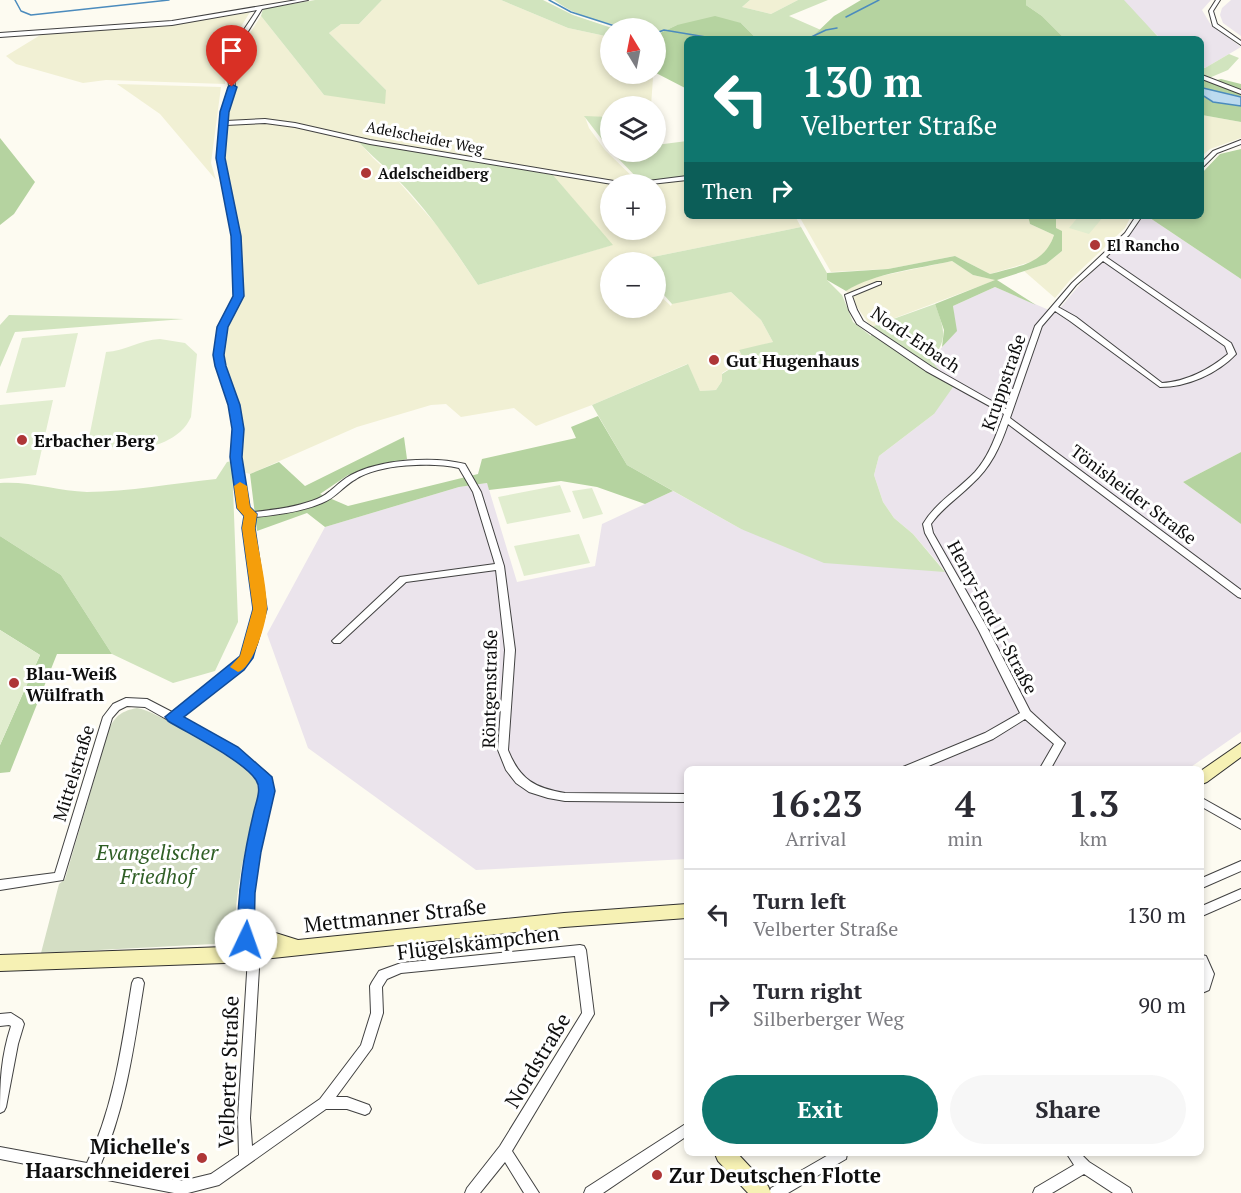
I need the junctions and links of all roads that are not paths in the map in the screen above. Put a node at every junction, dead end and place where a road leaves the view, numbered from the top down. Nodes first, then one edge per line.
1 (306, 0) edge
2 (1218, 0) edge
3 (260, 9) junction
4 (0, 35) edge
5 (1241, 43) edge
6 (1204, 77) edge
7 (1241, 92) edge
8 (224, 123) junction
9 (1241, 141) edge
10 (1204, 163) edge
11 (684, 178) edge
12 (600, 181) edge
13 (666, 181) edge
14 (1137, 219) edge
15 (1103, 258) junction
16 (879, 284) dead end
17 (1054, 308) junction
18 (1008, 416) junction
19 (251, 514) junction
20 (929, 533) joint
21 (500, 566) junction
22 (1241, 595) edge
23 (337, 641) dead end
24 (1026, 714) junction
25 (173, 717) junction
26 (1241, 749) edge
27 (917, 766) edge
28 (1046, 766) edge
29 (1204, 777) edge
30 (684, 798) edge
31 (1204, 803) edge
32 (1241, 825) edge
33 (1241, 866) edge
34 (1204, 882) edge
35 (0, 885) edge
36 (1241, 894) edge
37 (1204, 910) edge
38 (684, 912) edge
39 (247, 926) junction
40 (300, 948) junction
41 (580, 950) joint
42 (249, 953) junction
43 (0, 963) edge
44 (1204, 965) edge
45 (138, 983) dead end
46 (1204, 987) edge
47 (0, 1020) edge
48 (324, 1104) junction
49 (0, 1107) edge
50 (365, 1109) dead end
51 (684, 1131) edge
52 (505, 1151) junction
53 (0, 1153) edge
54 (727, 1156) edge
55 (838, 1156) edge
56 (1075, 1156) edge
57 (246, 1158) junction
58 (1084, 1167) junction
59 (91, 1170) junction
60 (472, 1193) edge
61 (532, 1193) edge
62 (591, 1193) edge
63 (760, 1193) edge
64 (776, 1193) edge
65 (1040, 1193) edge
66 (1125, 1193) edge

1 - 3 street
2 - 5 street
3 - 4 street
3 - 8 street
6 - 7 street
8 - 12 street, Adelscheider Weg
8 - 19 street
9 - 10 street
11 - 13 street
14 - 15 street, Kruppstraße
15 - 17 street, Kruppstraße
15 - 17 street
16 - 18 street, Nord-Erbach
17 - 18 street, Kruppstraße
18 - 20 street, Kruppstraße
18 - 22 street, Tönisheider Straße
19 - 21 street, Röntgenstraße
19 - 25 street
20 - 24 street, Henry-Ford II-Straße
21 - 23 street
21 - 30 street, Röntgenstraße
24 - 27 street
24 - 28 street, Henry-Ford II-Straße
25 - 35 street, Mittelstraße
25 - 39 street, Velberter Straße
26 - 29 main road
31 - 32 street
33 - 34 street
36 - 37 street
38 - 40 main road, Mettmanner Straße
39 - 40 main road
39 - 42 street, Velberter Straße
40 - 42 main road, Mettmanner Straße
41 - 48 street, Flügelskämpchen
41 - 52 street, Nordstraße
42 - 43 main road, Mettmanner Straße
42 - 57 street, Velberter Straße
44 - 46 street
45 - 59 street
47 - 49 street
48 - 50 street
48 - 57 street, Flügelskämpchen
51 - 62 street
52 - 60 street, Nordstraße
52 - 61 street
53 - 59 street
54 - 63 main road
55 - 64 street
56 - 58 street
57 - 59 street, Velberter Straße
58 - 65 street
58 - 66 street

